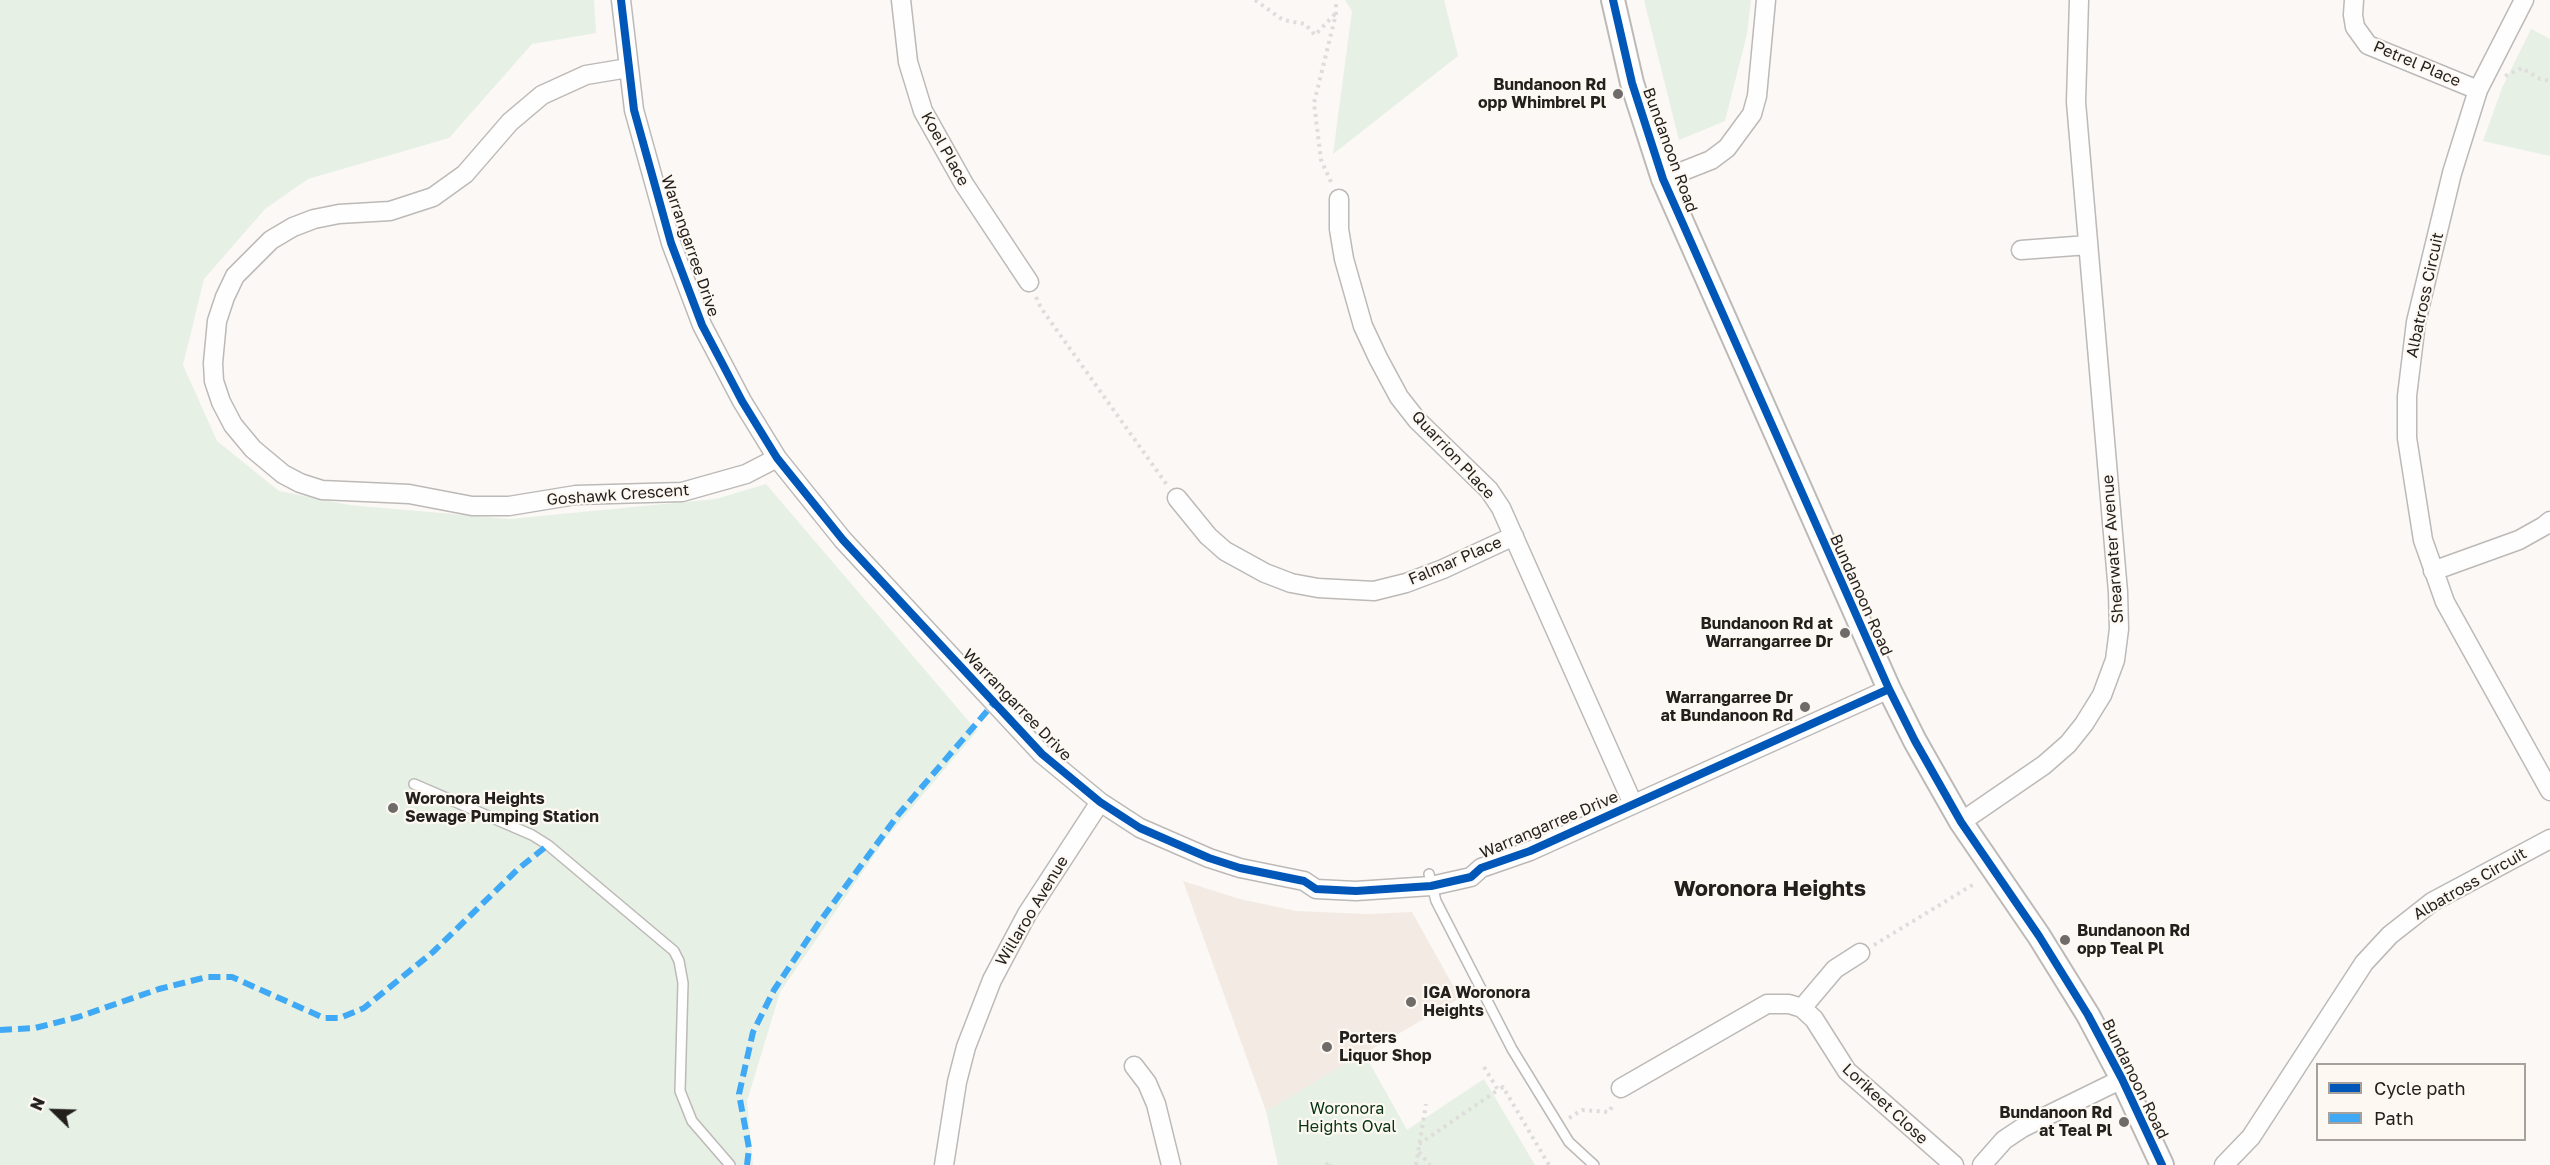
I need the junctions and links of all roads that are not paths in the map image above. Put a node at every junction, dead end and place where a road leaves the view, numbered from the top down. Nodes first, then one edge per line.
1 (621, 0) edge
2 (901, 0) edge
3 (1613, 0) edge
4 (1766, 0) edge
5 (2079, 0) edge
6 (2354, 0) edge
7 (2524, 0) edge
8 (628, 69) junction
9 (2478, 90) junction
10 (1662, 179) junction
11 (1339, 199) road end
12 (2088, 245) junction
13 (2021, 250) dead end
14 (1029, 282) road end
15 (777, 458) junction
16 (1177, 498) road end
17 (2550, 521) edge
18 (1514, 536) junction
19 (2433, 572) junction
20 (1889, 689) junction
21 (414, 784) dead end
22 (2550, 791) edge
23 (1101, 802) junction
24 (1634, 804) junction
25 (1961, 822) junction
26 (2550, 839) edge
27 (1430, 880) junction
28 (1860, 953) road end
29 (1802, 1008) junction
30 (1134, 1066) dead end
31 (2122, 1079) junction
32 (1621, 1088) road end
33 (730, 1165) edge
34 (944, 1165) edge
35 (1171, 1165) edge
36 (1594, 1165) edge
37 (1954, 1165) edge
38 (1982, 1165) edge
39 (2162, 1165) edge
40 (2224, 1165) edge

1 - 8 street, Warrangarree Drive
2 - 14 street, Koel Place
3 - 10 street, Bundanoon Road
4 - 10 street
5 - 12 street, Shearwater Avenue
6 - 9 street, Petrel Place
7 - 9 street, Albatross Circuit
8 - 15 street, Warrangarree Drive
8 - 15 street, Goshawk Crescent
9 - 19 street, Albatross Circuit
10 - 20 street, Bundanoon Road
11 - 18 street, Quarrion Place
12 - 13 street
12 - 25 street, Shearwater Avenue
15 - 23 street, Warrangarree Drive
16 - 18 street, Falmar Place
17 - 19 street
18 - 24 street, Quarrion Place
19 - 22 street, Albatross Circuit
20 - 24 street, Warrangarree Drive
20 - 25 street, Bundanoon Road
21 - 33 lane
23 - 27 street, Warrangarree Drive
23 - 34 street, Willaroo Avenue
24 - 27 street, Warrangarree Drive
25 - 31 street, Bundanoon Road
26 - 40 street, Albatross Circuit
27 - 36 lane
28 - 29 street
29 - 32 street
29 - 37 street, Lorikeet Close
30 - 35 street
31 - 38 street
31 - 39 street, Bundanoon Road

